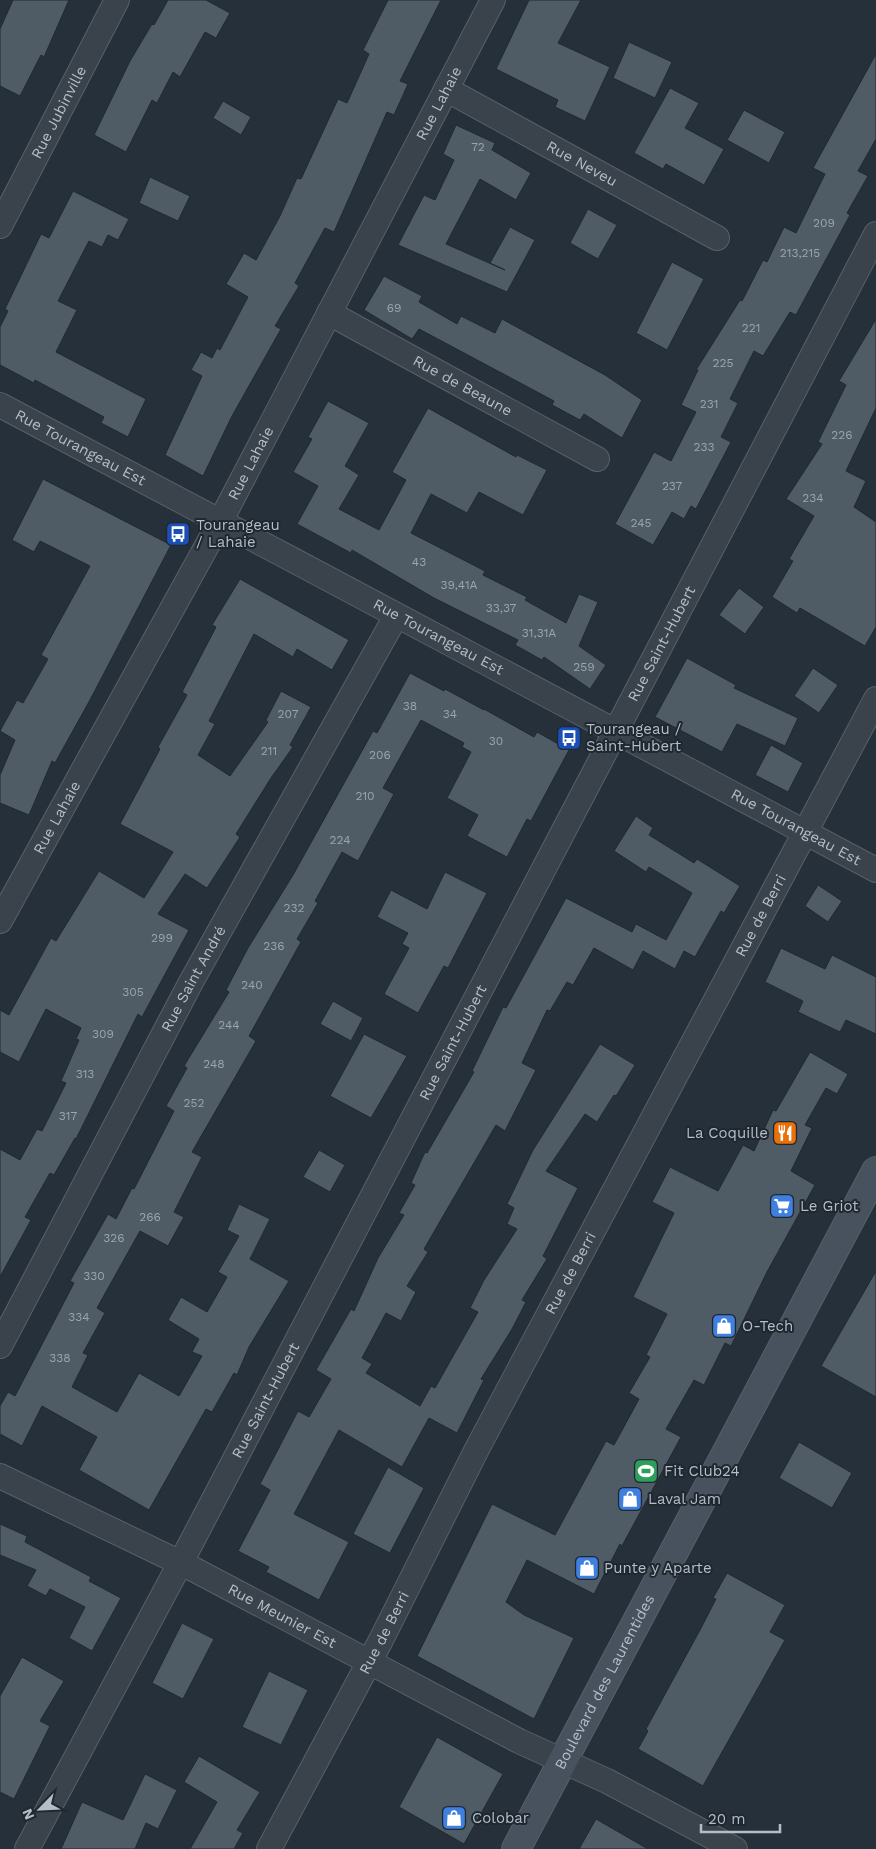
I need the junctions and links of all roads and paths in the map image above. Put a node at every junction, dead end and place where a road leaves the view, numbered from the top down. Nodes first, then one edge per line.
1 (117, 0) edge
2 (493, 0) edge
3 (446, 90) junction
4 (0, 226) edge
5 (876, 234) edge
6 (717, 238) dead end
7 (329, 314) junction
8 (0, 405) edge
9 (597, 459) dead end
10 (220, 522) junction
11 (396, 616) junction
12 (876, 699) edge
13 (617, 730) junction
14 (805, 833) junction
15 (876, 870) edge
16 (0, 921) edge
17 (876, 1171) edge
18 (0, 1346) edge
19 (0, 1476) edge
20 (180, 1562) junction
21 (370, 1661) junction
22 (563, 1761) junction
23 (27, 1849) edge
24 (269, 1849) edge
25 (516, 1849) edge
26 (734, 1849) edge

1 - 4 street, Rue Jubinville
2 - 3 street, Rue Lahaie
3 - 6 street, Rue Neveu
3 - 7 street, Rue Lahaie
5 - 13 street, Rue Saint-Hubert
7 - 9 street, Rue de Beaune
7 - 10 street, Rue Lahaie
8 - 10 street, Rue Tourangeau Est
10 - 11 street, Rue Tourangeau Est
10 - 16 street, Rue Lahaie
11 - 13 street, Rue Tourangeau Est
11 - 18 street, Rue Saint André
12 - 14 street, Rue de Berri
13 - 14 street, Rue Tourangeau Est
13 - 20 street, Rue Saint-Hubert
14 - 15 street, Rue Tourangeau Est
14 - 21 street, Rue de Berri
17 - 22 main road, Boulevard des Laurentides
19 - 20 street, Rue Meunier Est
20 - 21 street, Rue Meunier Est
20 - 23 street, Rue Saint-Hubert
21 - 22 street, Rue Meunier Est
21 - 24 street, Rue de Berri
22 - 25 main road, Boulevard des Laurentides
22 - 26 street, Rue Meunier Est

